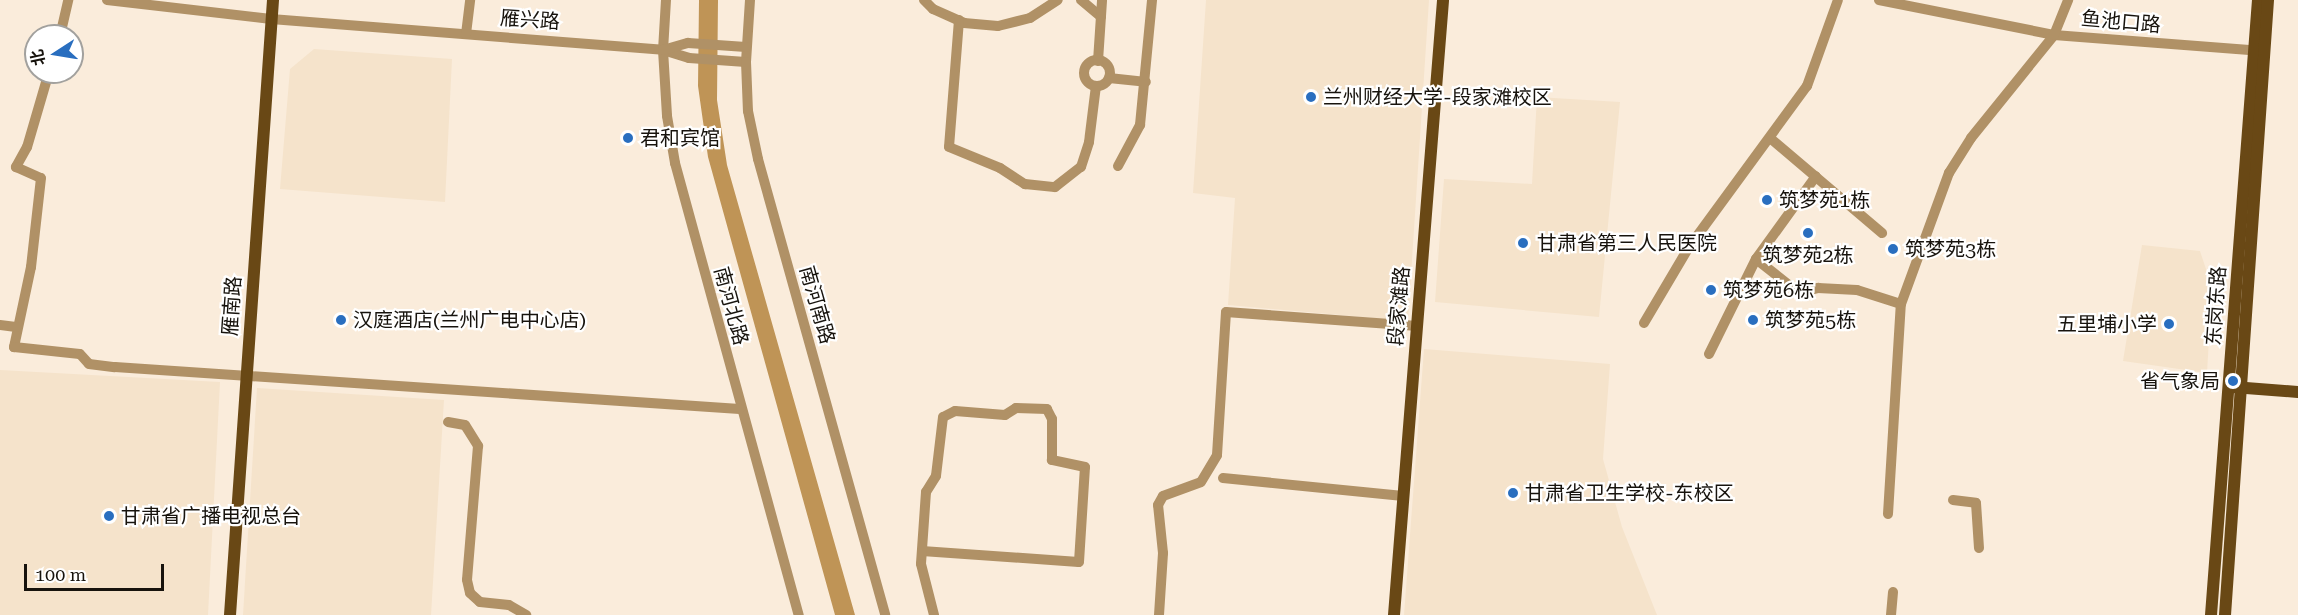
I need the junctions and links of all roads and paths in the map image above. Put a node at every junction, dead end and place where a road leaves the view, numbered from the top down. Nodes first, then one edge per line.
1 (68, 0) edge
2 (107, 0) edge
3 (273, 0) edge
4 (470, 0) edge
5 (666, 0) edge
6 (750, 0) edge
7 (924, 0) edge
8 (1058, 0) edge
9 (1081, 0) edge
10 (1102, 0) edge
11 (1152, 0) edge
12 (1443, 0) edge
13 (1838, 0) edge
14 (1879, 0) edge
15 (2068, 0) edge
16 (2258, 0) edge
17 (2268, 0) edge
18 (1101, 17) junction
19 (271, 19) junction
20 (958, 20) junction
21 (63, 24) edge
22 (466, 34) junction
23 (2054, 35) junction
24 (746, 47) junction
25 (663, 50) junction
26 (2260, 51) junction
27 (1098, 61) junction
28 (746, 62) junction
29 (1109, 78) junction
30 (1146, 82) junction
31 (45, 84) edge
32 (1096, 86) junction
33 (1770, 138) junction
34 (1118, 166) dead end
35 (1816, 176) junction
36 (1882, 233) dead end
37 (1756, 259) junction
38 (1900, 304) junction
39 (1644, 323) dead end
40 (0, 326) edge
41 (1417, 326) junction
42 (16, 327) junction
43 (1709, 354) dead end
44 (246, 374) junction
45 (2234, 387) junction
46 (2298, 392) edge
47 (740, 409) junction
48 (448, 422) dead end
49 (1223, 478) dead end
50 (1403, 496) junction
51 (1953, 500) dead end
52 (1888, 514) dead end
53 (1979, 548) dead end
54 (922, 551) junction
55 (1893, 592) dead end
56 (230, 615) edge
57 (526, 615) edge
58 (800, 615) edge
59 (885, 615) edge
60 (934, 615) edge
61 (1159, 615) edge
62 (1394, 615) edge
63 (1892, 615) edge
64 (2211, 615) edge
65 (2224, 615) edge

1 - 21 street
2 - 19 street, 雁兴路
3 - 19 main road, 雁南路
4 - 22 street
5 - 25 street, 南河北路
6 - 24 street, 南河南路
7 - 20 street
8 - 20 street
9 - 18 street
10 - 18 street
11 - 30 street
12 - 41 main road, 段家滩路
13 - 33 street
14 - 23 street, 鱼池口路
15 - 23 street
16 - 26 main road, 东岗东路
17 - 26 main road, 东岗东路
18 - 27 street
19 - 22 street, 雁兴路
19 - 44 main road, 雁南路
20 - 32 street
22 - 25 street, 雁兴路
23 - 26 street, 鱼池口路
23 - 38 street
24 - 25 street
24 - 28 street, 南河南路
25 - 28 street
25 - 47 street, 南河北路
26 - 45 main road, 东岗东路
27 - 29 street
27 - 32 street
28 - 59 street, 南河南路
29 - 30 street
29 - 32 street
30 - 34 street
31 - 42 street
33 - 35 street
33 - 39 street
35 - 36 street
35 - 37 street
37 - 38 street
37 - 43 street
38 - 52 street
40 - 42 street
41 - 50 main road, 段家滩路
41 - 61 street
42 - 44 street
44 - 47 street
44 - 56 main road, 雁南路
45 - 46 main road
45 - 64 main road, 东岗东路
45 - 65 main road, 东岗东路
47 - 58 street, 南河北路
48 - 57 street
49 - 50 street
50 - 62 main road, 段家滩路
51 - 53 street
54 - 54 street
54 - 60 street
55 - 63 street

